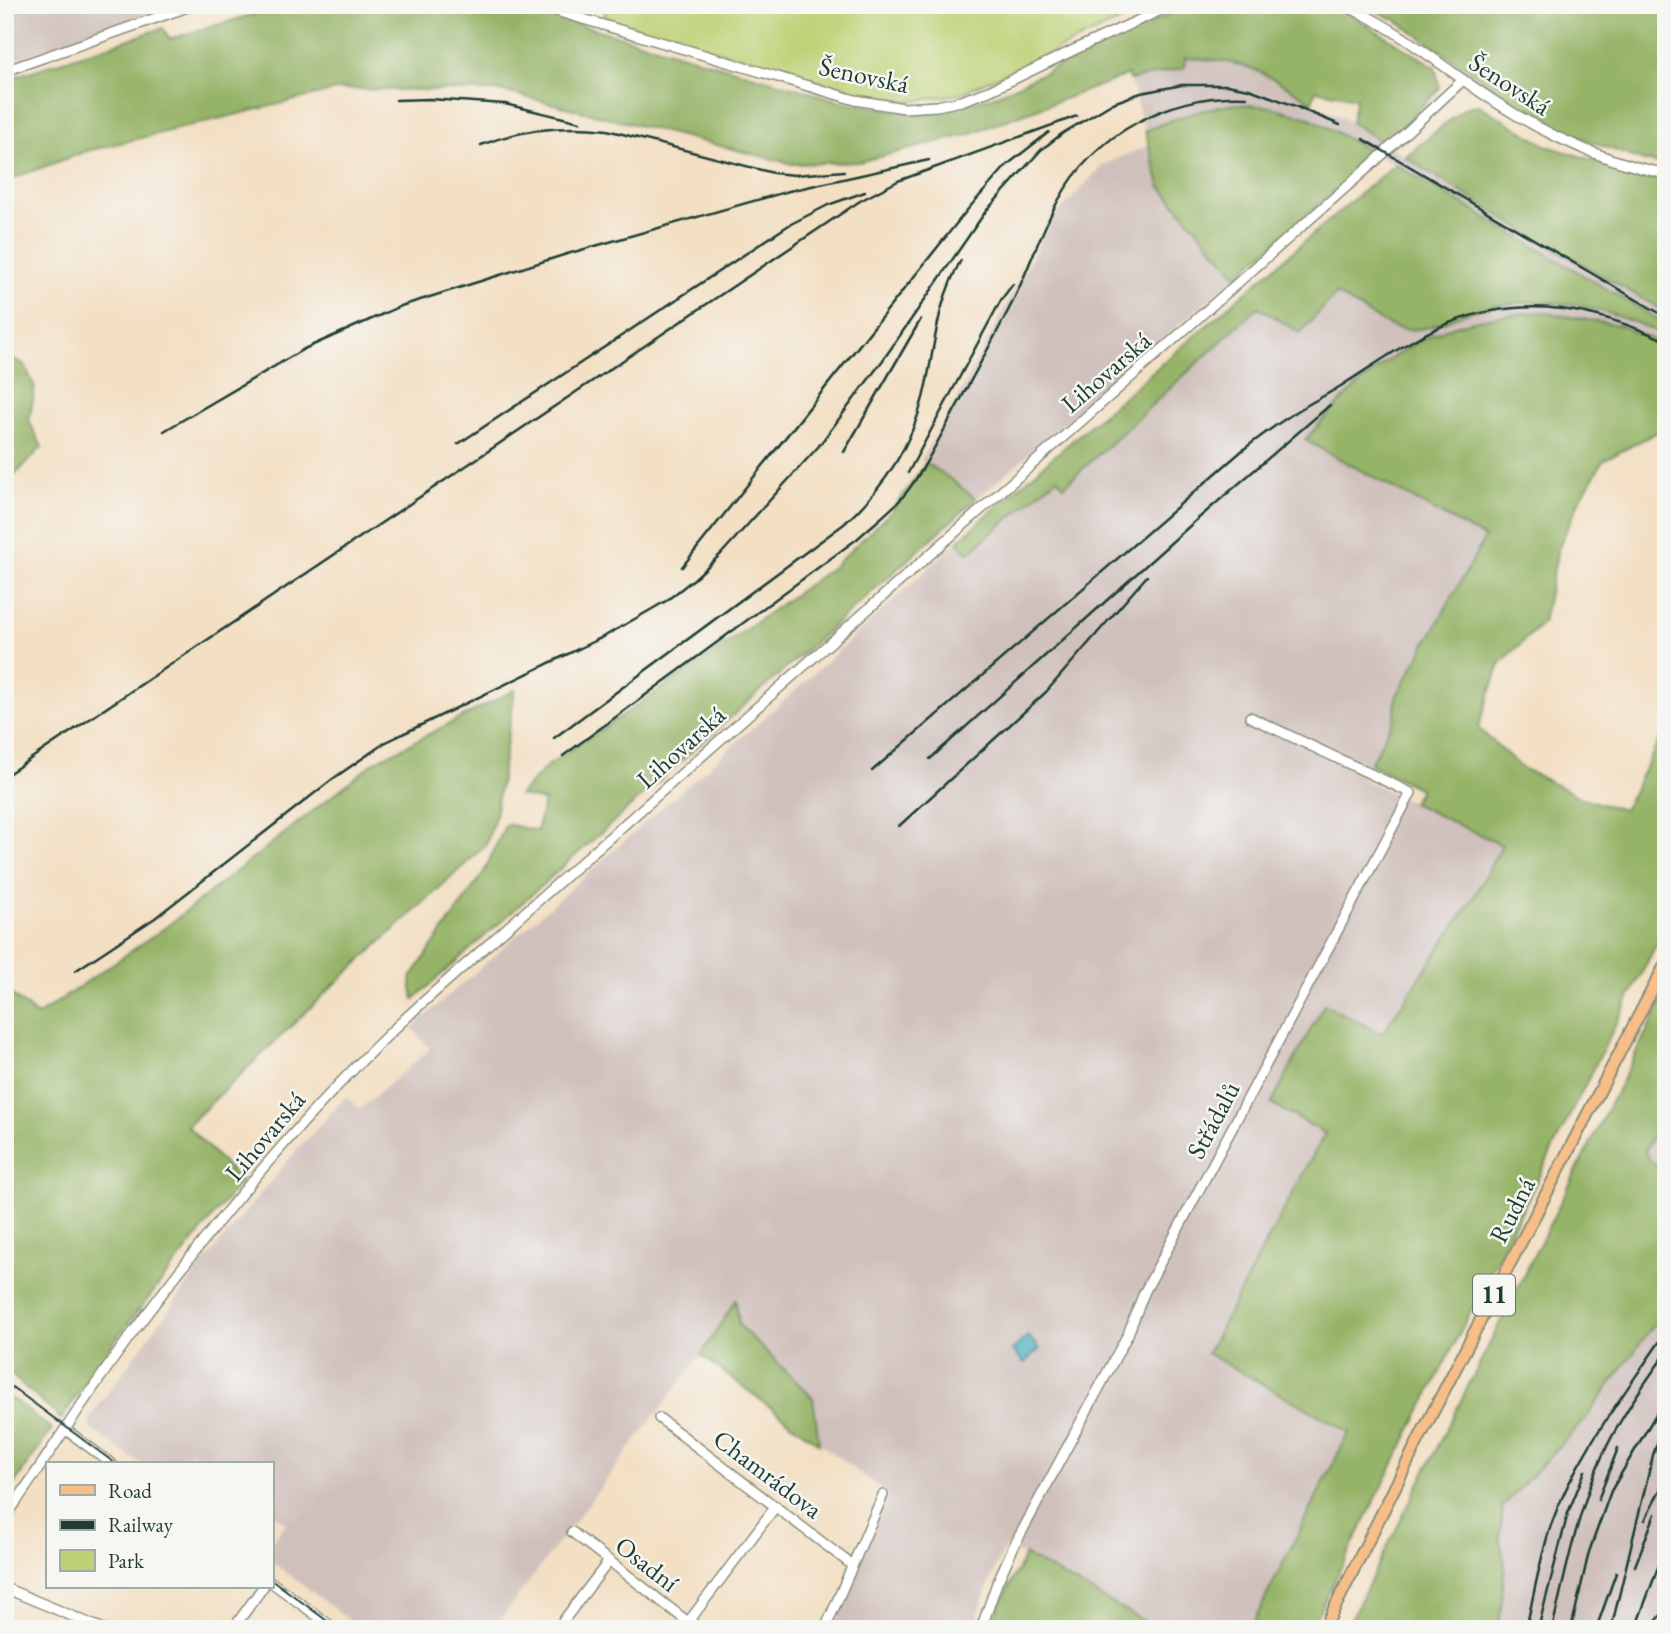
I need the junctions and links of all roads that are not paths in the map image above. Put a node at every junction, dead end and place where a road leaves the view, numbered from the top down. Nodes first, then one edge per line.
1 (193, 5) edge
2 (536, 5) edge
3 (1172, 5) edge
4 (1343, 5) edge
5 (5, 71) edge
6 (1463, 80) junction
7 (1666, 174) edge
8 (1250, 717) dead end
9 (1666, 962) edge
10 (659, 1418) dead end
11 (66, 1430) junction
12 (109, 1462) edge
13 (883, 1494) dead end
14 (776, 1507) junction
15 (5, 1518) edge
16 (572, 1532) dead end
17 (609, 1561) junction
18 (852, 1565) junction
19 (273, 1583) edge
20 (5, 1588) edge
21 (262, 1588) edge
22 (686, 1625) edge
23 (103, 1629) edge
24 (233, 1629) edge
25 (335, 1629) edge
26 (557, 1629) edge
27 (697, 1629) edge
28 (825, 1629) edge
29 (981, 1629) edge
30 (1324, 1629) edge

1 - 5 street
2 - 3 street, Šenovská
4 - 6 street, Šenovská
6 - 7 street, Šenovská
6 - 11 street, Lihovarská
8 - 29 street, Střádalů
9 - 30 main road, Rudná / 11
10 - 14 street, Chamrádova
11 - 12 street
11 - 15 street, Lihovarská
13 - 18 street
14 - 18 street, Chamrádova
14 - 22 street
16 - 17 street, Osadní
17 - 22 street, Osadní
17 - 26 street
18 - 28 street
19 - 25 street
20 - 23 street
21 - 24 street
22 - 27 street, Osadní

